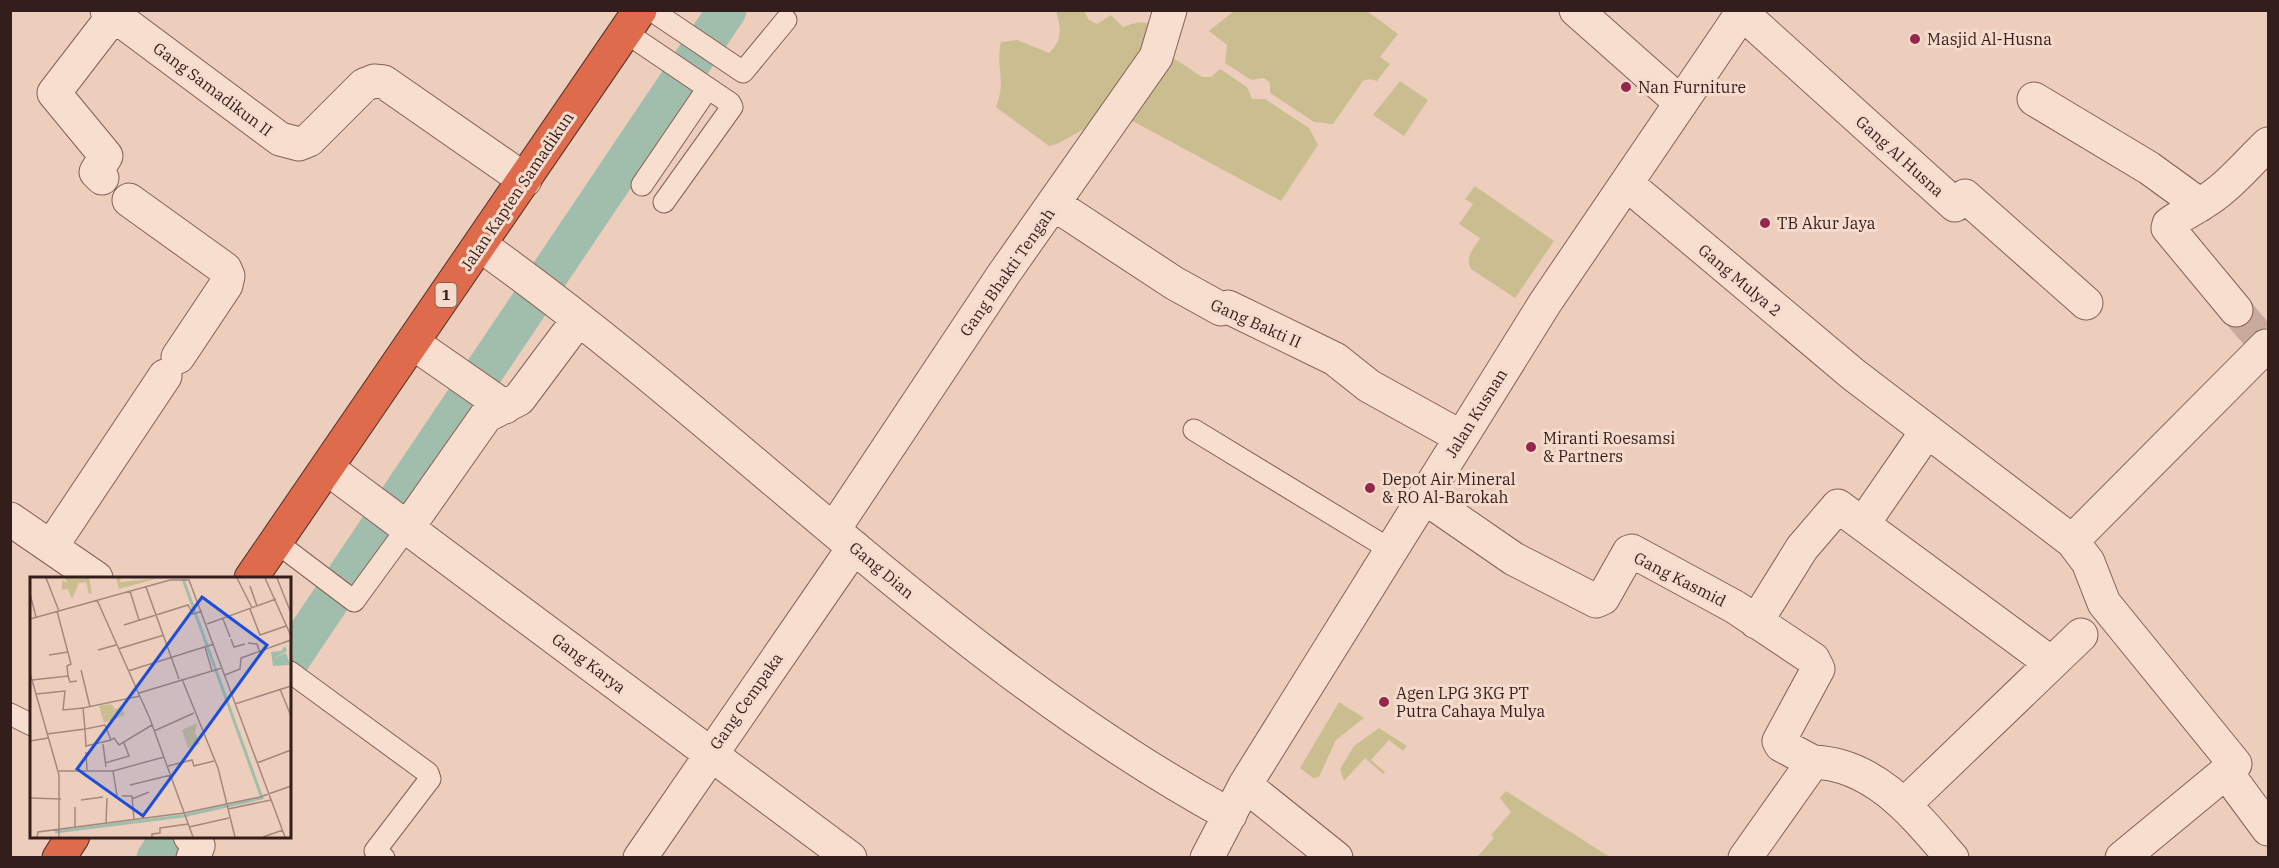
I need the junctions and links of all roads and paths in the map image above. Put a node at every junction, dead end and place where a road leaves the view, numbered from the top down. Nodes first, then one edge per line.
1 (651, 10) edge
2 (1170, 10) edge
3 (1576, 10) edge
4 (1743, 12) edge
5 (110, 13) edge
6 (786, 20) dead end
7 (633, 21) edge
8 (704, 85) junction
9 (2034, 99) dead end
10 (1681, 103) junction
11 (2268, 144) edge
12 (102, 178) dead end
13 (525, 180) junction
14 (1627, 184) junction
15 (642, 185) dead end
16 (129, 200) dead end
17 (664, 202) dead end
18 (1054, 204) junction
19 (2200, 205) junction
20 (480, 245) junction
21 (2086, 303) dead end
22 (2236, 310) tunnel mouth
23 (578, 320) junction
24 (413, 343) junction
25 (2266, 346) edge
26 (498, 402) junction
27 (1194, 430) dead end
28 (1927, 431) junction
29 (1461, 437) junction
30 (327, 468) junction
31 (1424, 497) junction
32 (392, 516) junction
33 (10, 519) edge
34 (1863, 524) junction
35 (844, 538) junction
36 (2072, 541) junction
37 (276, 542) junction
38 (51, 547) junction
39 (1391, 550) junction
40 (93, 577) edge
41 (252, 577) edge
42 (1756, 622) junction
43 (2081, 635) dead end
44 (2051, 663) junction
45 (292, 674) edge
46 (10, 714) edge
47 (30, 724) edge
48 (709, 754) junction
49 (1813, 762) junction
50 (2226, 772) junction
51 (1262, 797) junction
52 (1905, 804) junction
53 (1230, 815) junction
54 (2268, 829) edge
55 (72, 838) edge
56 (59, 858) edge
57 (384, 858) edge
58 (640, 858) edge
59 (850, 858) edge
60 (1207, 858) edge
61 (1336, 858) edge
62 (1745, 858) edge
63 (1952, 858) edge
64 (2122, 858) edge

1 - 6 lane
2 - 18 street, Gang Bhakti Tengah
3 - 10 street
4 - 10 street, Jalan Kusnan
4 - 21 street, Gang Al Husna
5 - 12 street
5 - 13 street, Gang Samadikun II
7 - 8 lane
7 - 13 highway, Jalan Kapten Samadikun / 1
8 - 15 lane
8 - 17 lane
9 - 19 street
10 - 14 street, Jalan Kusnan
11 - 19 street
13 - 20 highway, Jalan Kapten Samadikun / 1
14 - 28 street, Gang Mulya 2
14 - 29 street, Jalan Kusnan
16 - 38 street
18 - 29 street, Gang Bakti II
18 - 35 street, Gang Bhakti Tengah
19 - 22 street
20 - 23 street, Gang Dian
20 - 24 highway, Jalan Kapten Samadikun / 1
23 - 26 street
23 - 35 street, Gang Dian
24 - 26 street
24 - 30 highway, Jalan Kapten Samadikun / 1
25 - 36 street
26 - 32 street
27 - 39 lane
28 - 34 street
28 - 36 street, Gang Mulya 2
29 - 31 street, Jalan Kusnan
30 - 32 street, Gang Karya
30 - 37 highway, Jalan Kapten Samadikun / 1
31 - 39 street, Jalan Kusnan
31 - 42 street, Gang Kasmid
32 - 37 lane
32 - 48 street, Gang Karya
33 - 38 street
34 - 42 street
34 - 44 street
35 - 48 street, Gang Cempaka
35 - 53 street, Gang Dian
36 - 50 street, Gang Mulya 2
37 - 41 highway, Jalan Kapten Samadikun / 1
38 - 40 street
39 - 51 street, Jalan Kusnan
42 - 49 street, Gang Kasmid
43 - 44 street
44 - 52 street
45 - 57 lane
46 - 47 lane
48 - 58 street, Gang Cempaka
48 - 59 street, Gang Karya
49 - 52 street
49 - 62 street
50 - 54 street
50 - 64 street
51 - 53 street, Jalan Kusnan
51 - 61 street
52 - 63 street
53 - 60 street, Jalan Kusnan
55 - 56 highway

